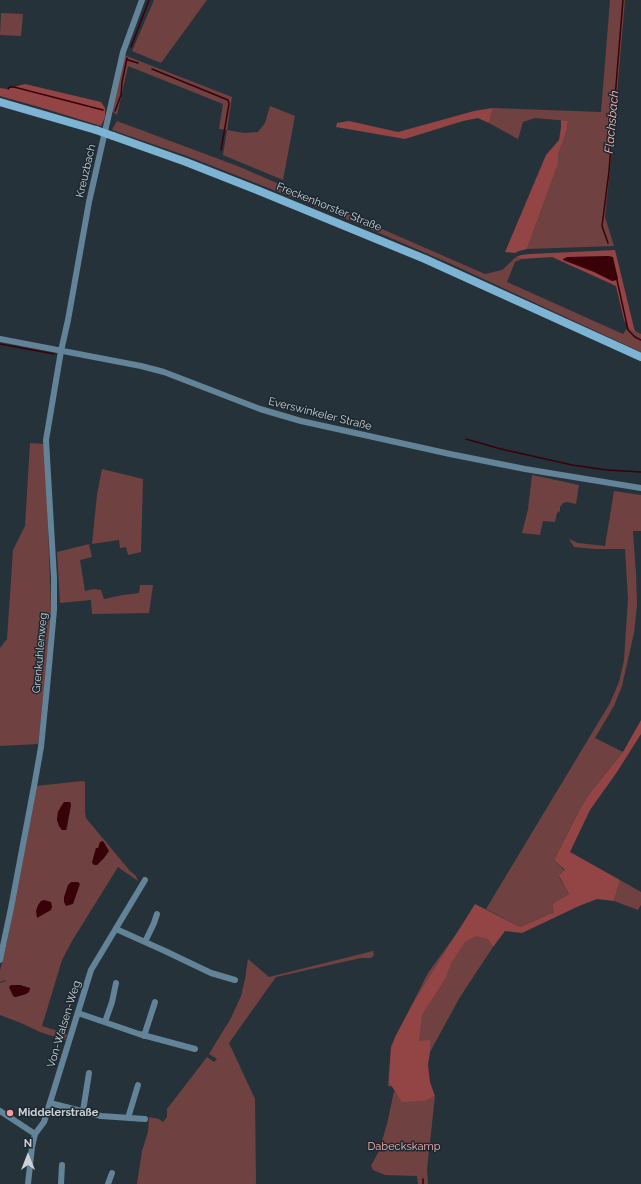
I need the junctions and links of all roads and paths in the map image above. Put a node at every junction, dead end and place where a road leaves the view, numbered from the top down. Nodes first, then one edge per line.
1 (142, 0) edge
2 (0, 102) edge
3 (0, 339) edge
4 (61, 350) junction
5 (641, 357) edge
6 (641, 488) edge
7 (145, 880) dead end
8 (157, 914) dead end
9 (116, 929) junction
10 (145, 942) junction
11 (0, 956) edge
12 (235, 980) dead end
13 (116, 983) dead end
14 (155, 1002) dead end
15 (78, 1013) junction
16 (105, 1022) junction
17 (144, 1036) junction
18 (195, 1049) dead end
19 (89, 1073) dead end
20 (138, 1085) dead end
21 (50, 1102) junction
22 (0, 1111) edge
23 (83, 1111) junction
24 (128, 1118) junction
25 (145, 1120) dead end
26 (35, 1134) junction
27 (62, 1165) dead end
28 (112, 1173) dead end
29 (28, 1184) edge
30 (61, 1184) edge
31 (108, 1184) edge

1 - 4 street, Kreuzbach
2 - 5 main road, Freckenhorster Straße, bridge
3 - 4 street, Everswinkeler Straße
4 - 6 street, Everswinkeler Straße
4 - 11 street, Grenkuhlenweg
7 - 9 street, Von-Walsen-Weg
8 - 10 street
9 - 10 street
9 - 15 street, Von-Walsen-Weg
10 - 12 street
13 - 16 street
14 - 17 street
15 - 16 street
15 - 21 street, Von-Walsen-Weg
16 - 17 street
17 - 18 street
19 - 23 street
20 - 24 street
21 - 23 street
21 - 26 street, Von-Walsen-Weg
22 - 26 street
23 - 24 street
24 - 25 street
26 - 29 street, Von-Walsen-Weg
27 - 30 street
28 - 31 street

